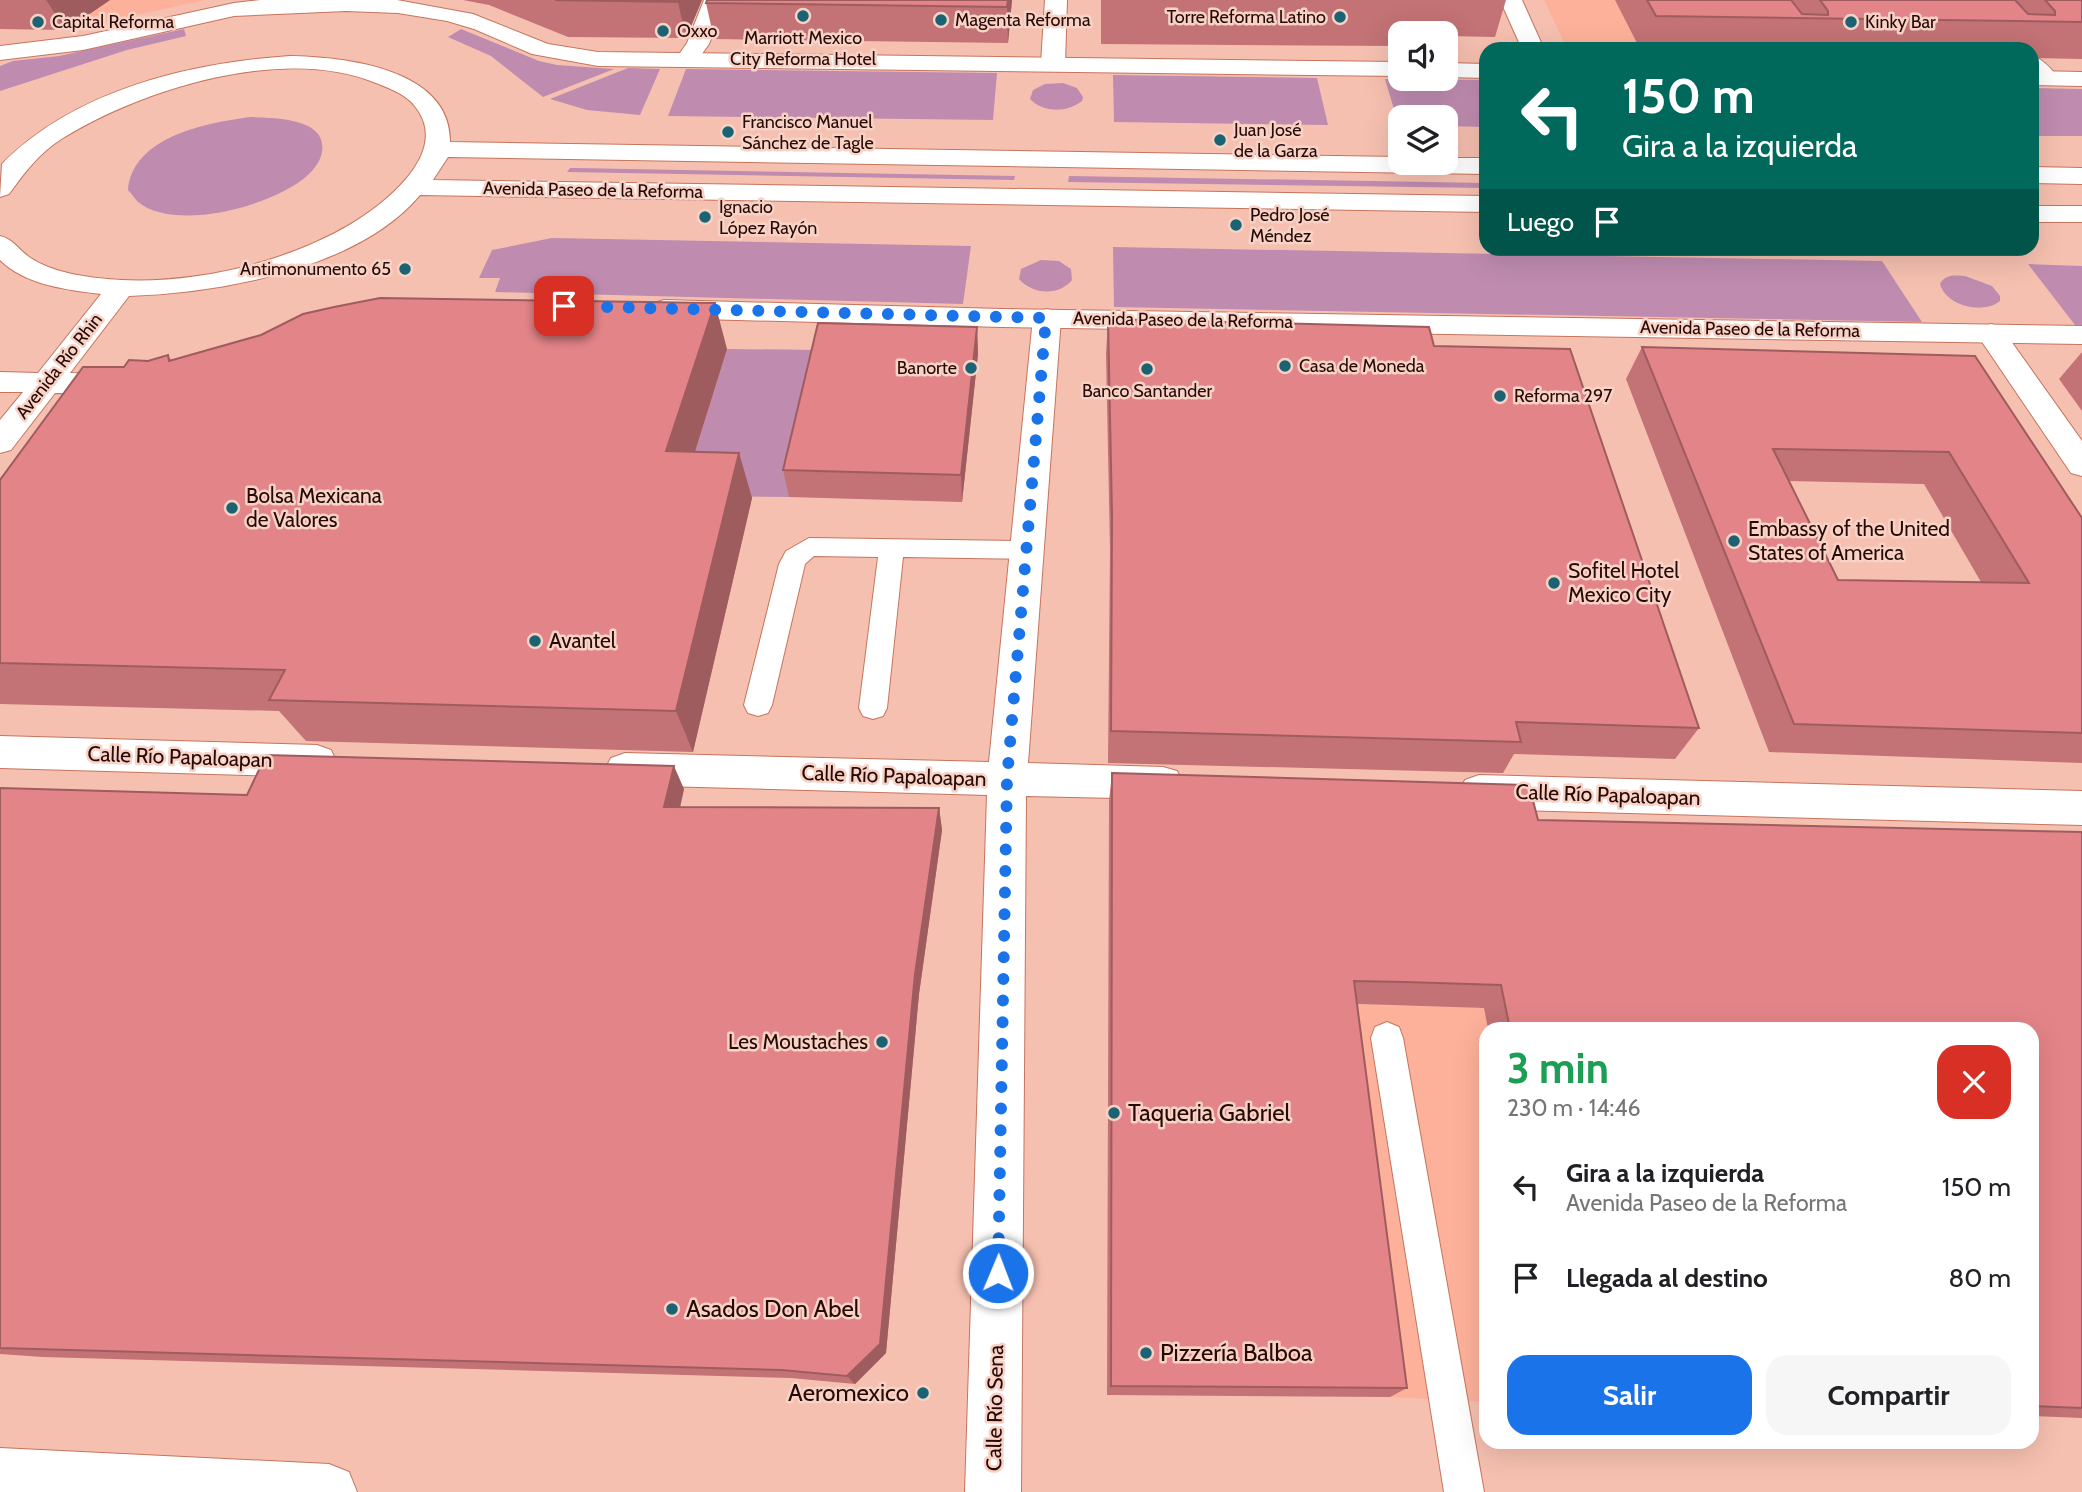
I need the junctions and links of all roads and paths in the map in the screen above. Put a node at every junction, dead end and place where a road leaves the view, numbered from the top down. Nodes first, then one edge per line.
1 (715, 0) edge
2 (1056, 0) edge
3 (1511, 0) edge
4 (349, 2) edge
5 (330, 25) dead end
6 (1530, 42) edge
7 (315, 44) dead end
8 (0, 52) edge
9 (686, 60) junction
10 (300, 63) junction
11 (1053, 65) junction
12 (1388, 69) edge
13 (1458, 70) edge
14 (1479, 71) edge
15 (2039, 73) edge
16 (2082, 79) edge
17 (0, 143) edge
18 (40, 144) junction
19 (437, 149) junction
20 (1479, 166) edge
21 (2039, 175) edge
22 (2082, 176) edge
23 (1, 185) edge
24 (415, 187) junction
25 (1479, 204) edge
26 (2039, 214) edge
27 (2082, 214) edge
28 (0, 244) edge
29 (119, 290) junction
30 (632, 308) edge
31 (1046, 318) junction
32 (1991, 333) junction
33 (2082, 335) edge
34 (156, 379) edge
35 (0, 382) edge
36 (45, 384) junction
37 (0, 442) edge
38 (2082, 465) edge
39 (892, 547) junction
40 (1026, 550) junction
41 (758, 705) dead end
42 (873, 708) dead end
43 (0, 752) edge
44 (350, 762) edge
45 (587, 768) edge
46 (1007, 779) junction
47 (1202, 784) edge
48 (1440, 791) edge
49 (2082, 808) edge
50 (1387, 1038) dead end
51 (0, 1476) edge
52 (329, 1492) edge
53 (993, 1492) edge
54 (1464, 1492) edge

1 - 9 street
2 - 11 street
3 - 6 street
4 - 5 street
4 - 8 street
4 - 9 street
7 - 10 street
9 - 11 street
10 - 18 street
10 - 19 street
11 - 12 street
13 - 14 street
15 - 16 street
17 - 18 street
18 - 23 street
19 - 20 street, Avenida Paseo de la Reforma
19 - 24 street
21 - 22 street
24 - 25 street, Avenida Paseo de la Reforma
24 - 29 street
26 - 27 street
28 - 29 street
29 - 36 street, Avenida Río Rhin
30 - 31 street, Avenida Paseo de la Reforma
31 - 32 street, Avenida Paseo de la Reforma
31 - 40 street, Calle Río Sena
32 - 33 street, Avenida Paseo de la Reforma
32 - 38 street
34 - 36 street
35 - 36 street
36 - 37 street, Avenida Río Rhin
39 - 40 lane
39 - 41 lane
39 - 42 lane
40 - 46 street, Calle Río Sena
43 - 44 street, Calle Río Papaloapan
45 - 46 street, Calle Río Papaloapan
46 - 47 street, Calle Río Papaloapan
46 - 53 street, Calle Río Sena
48 - 49 street, Calle Río Papaloapan
50 - 54 lane
51 - 52 street

